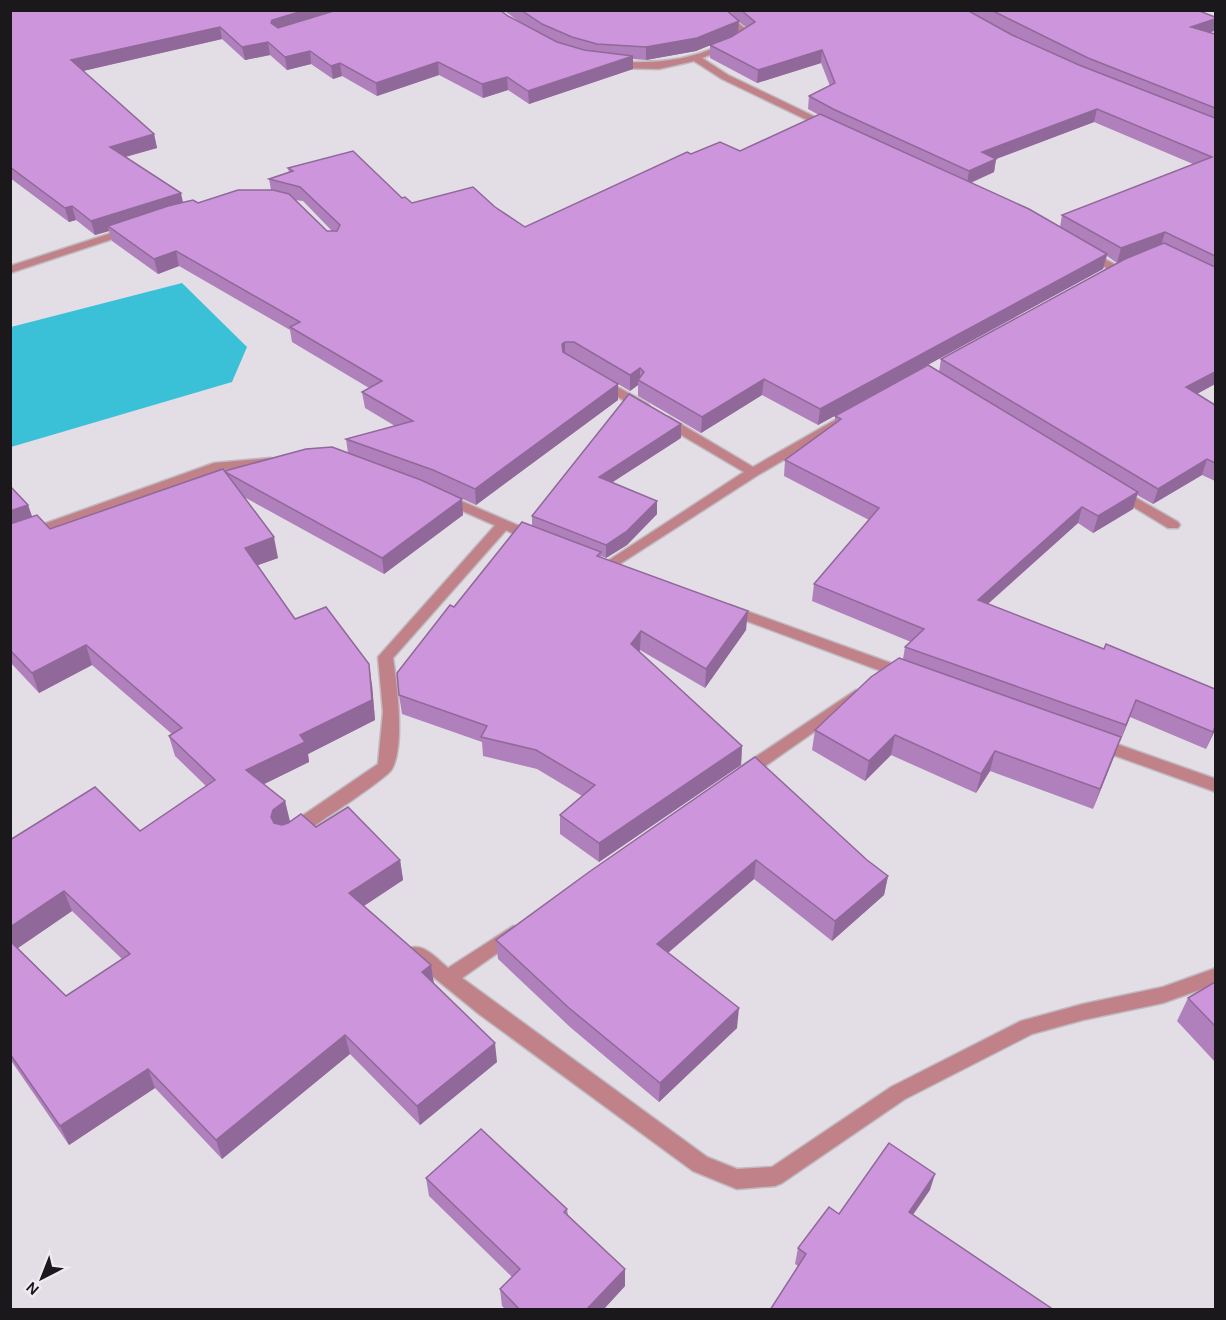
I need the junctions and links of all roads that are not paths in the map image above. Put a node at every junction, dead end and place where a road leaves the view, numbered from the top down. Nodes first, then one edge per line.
1 (716, 10) edge
2 (694, 57) junction
3 (598, 62) edge
4 (841, 132) edge
5 (145, 225) edge
6 (1078, 247) edge
7 (1132, 262) edge
8 (10, 270) edge
9 (590, 375) edge
10 (856, 412) edge
11 (289, 460) edge
12 (753, 472) junction
13 (1112, 488) edge
14 (429, 490) edge
15 (503, 525) junction
16 (1173, 525) dead end
17 (10, 541) edge
18 (545, 541) edge
19 (629, 574) edge
20 (717, 606) edge
21 (893, 669) junction
22 (915, 677) edge
23 (1080, 737) edge
24 (729, 783) edge
25 (1215, 786) edge
26 (286, 836) edge
27 (525, 924) edge
28 (409, 947) edge
29 (1215, 975) edge
30 (448, 978) junction

1 - 2 street
2 - 3 street
2 - 4 street
5 - 8 street
6 - 7 street
9 - 12 street
10 - 12 street
11 - 17 street
12 - 19 street
13 - 16 street
14 - 15 street
15 - 18 street
15 - 26 street
20 - 21 street
21 - 22 street
21 - 24 street
23 - 25 street
27 - 30 street
28 - 30 street
29 - 30 street

